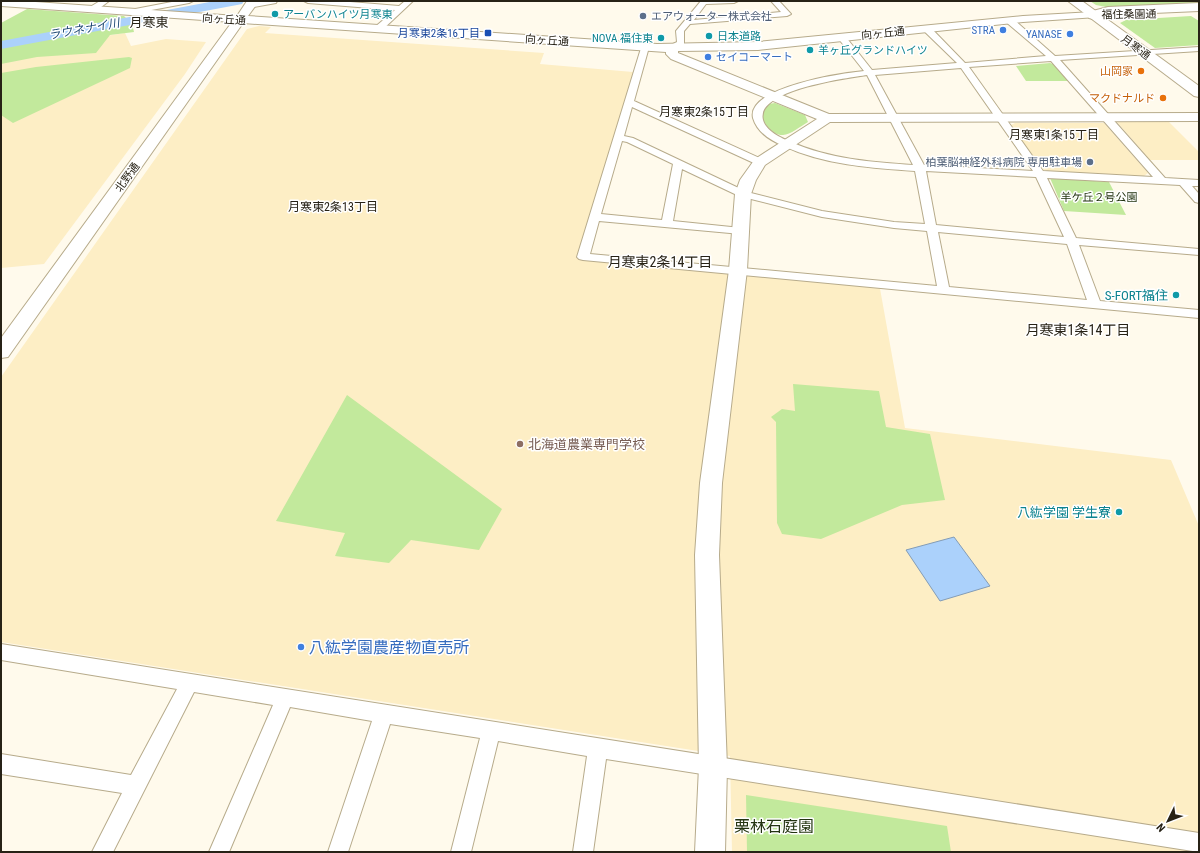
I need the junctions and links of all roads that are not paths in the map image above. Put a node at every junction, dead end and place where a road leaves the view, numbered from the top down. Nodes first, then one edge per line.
1 (105, 1) edge
2 (189, 1) edge
3 (273, 1) edge
4 (308, 1) edge
5 (409, 1) edge
6 (705, 1) edge
7 (734, 1) edge
8 (775, 1) edge
9 (1074, 1) edge
10 (179, 2) edge
11 (1, 3) edge
12 (251, 3) edge
13 (1199, 7) edge
14 (401, 8) junction
15 (93, 9) junction
16 (130, 12) junction
17 (1199, 12) edge
18 (1093, 15) junction
19 (239, 20) junction
20 (1009, 20) junction
21 (688, 22) junction
22 (378, 29) junction
23 (927, 29) junction
24 (842, 38) junction
25 (645, 47) junction
26 (672, 48) junction
27 (1199, 49) edge
28 (1142, 52) junction
29 (1054, 59) junction
30 (963, 65) junction
31 (870, 73) junction
32 (1199, 93) edge
33 (774, 97) junction
34 (628, 102) junction
35 (1199, 116) edge
36 (827, 118) junction
37 (895, 118) junction
38 (1000, 118) junction
39 (1106, 118) junction
40 (619, 138) junction
41 (787, 144) junction
42 (760, 162) junction
43 (678, 163) junction
44 (920, 168) junction
45 (1040, 174) junction
46 (1162, 181) junction
47 (1183, 182) junction
48 (1199, 183) edge
49 (743, 194) junction
50 (1199, 200) edge
51 (596, 217) junction
52 (667, 224) junction
53 (930, 228) junction
54 (741, 230) junction
55 (1072, 241) junction
56 (1199, 252) edge
57 (738, 270) junction
58 (943, 289) junction
59 (1095, 304) junction
60 (1199, 314) edge
61 (1, 352) edge
62 (1, 652) edge
63 (189, 683) junction
64 (285, 698) junction
65 (384, 714) junction
66 (491, 730) junction
67 (598, 748) junction
68 (1, 764) edge
69 (713, 767) junction
70 (136, 786) junction
71 (1199, 843) edge
72 (102, 852) edge
73 (219, 852) edge
74 (338, 852) edge
75 (461, 852) edge
76 (583, 852) edge
77 (710, 852) edge

1 - 15 street
2 - 10 street
3 - 12 street
4 - 14 street
5 - 14 street
6 - 7 street
6 - 21 street
8 - 21 street
9 - 18 main road, 月寒通
10 - 16 street
11 - 15 street, 向ヶ丘通
12 - 19 street, 北野通
13 - 18 main road, 福住桑園通
14 - 22 street
15 - 16 street, 向ヶ丘通
16 - 19 street, 向ヶ丘通
17 - 18 main road, 福住桑園通
18 - 20 street, 向ヶ丘通
18 - 28 main road, 月寒通
19 - 22 street, 向ヶ丘通
19 - 61 street, 北野通
20 - 23 street, 向ヶ丘通
20 - 29 street
21 - 26 street
22 - 25 street, 向ヶ丘通
23 - 24 street, 向ヶ丘通
23 - 30 street
24 - 26 street, 向ヶ丘通
24 - 31 street
25 - 26 street, 向ヶ丘通
25 - 34 street
26 - 33 street
27 - 28 street
28 - 29 street
28 - 32 main road, 月寒通
29 - 30 street
29 - 39 street
30 - 31 street
30 - 38 street
31 - 33 street
31 - 37 street
33 - 36 street
33 - 41 street
34 - 40 street
34 - 42 street
35 - 39 street
36 - 37 street
36 - 41 street
37 - 38 street
37 - 44 street
38 - 39 street
38 - 45 street
39 - 46 street
40 - 43 street
40 - 51 street
41 - 42 street
41 - 44 street
42 - 49 street
43 - 49 street
43 - 52 street
44 - 45 street
44 - 53 street
45 - 46 street
45 - 55 street
46 - 47 street
47 - 48 street
47 - 50 street
49 - 53 street
49 - 54 street
51 - 52 street
51 - 57 street
52 - 54 street
53 - 55 street
53 - 58 street
54 - 57 street
55 - 56 street
55 - 59 street
57 - 58 street
57 - 69 street
58 - 59 street
59 - 60 street
62 - 63 street
63 - 64 street
63 - 70 street
64 - 65 street
64 - 73 street
65 - 66 street
65 - 74 street
66 - 67 street
66 - 75 street
67 - 69 street
67 - 76 street
68 - 70 street
69 - 71 street
69 - 77 street
70 - 72 street

